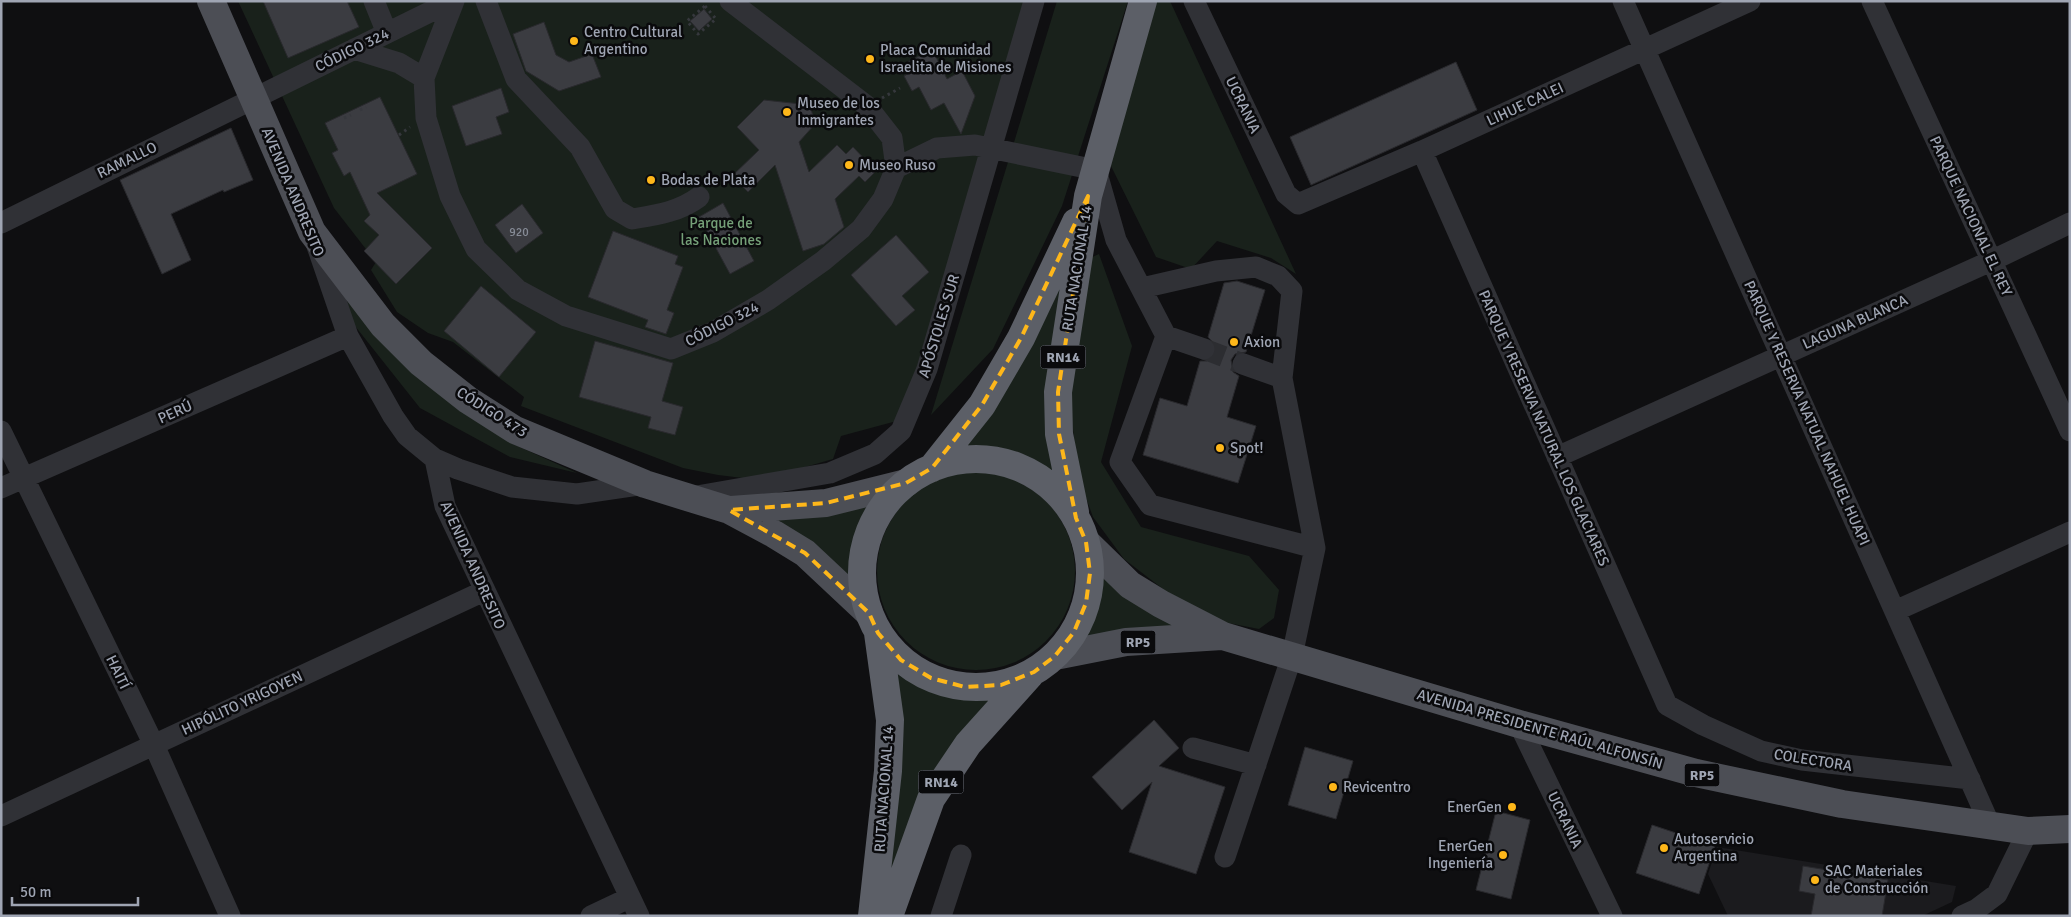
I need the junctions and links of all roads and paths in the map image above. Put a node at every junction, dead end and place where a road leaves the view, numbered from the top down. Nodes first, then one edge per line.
1 (211, 1) edge
2 (374, 1) edge
3 (453, 1) edge
4 (486, 1) edge
5 (730, 1) edge
6 (1034, 1) edge
7 (1143, 1) edge
8 (1623, 1) edge
9 (1750, 1) edge
10 (1872, 1) edge
11 (1196, 3) edge
12 (705, 6) joint
13 (387, 33) junction
14 (354, 49) junction
15 (1645, 49) junction
16 (424, 78) junction
17 (253, 98) junction
18 (366, 107) dead end
19 (360, 110) dead end
20 (351, 115) dead end
21 (344, 118) dead end
22 (992, 150) junction
23 (1422, 151) junction
24 (896, 168) junction
25 (1096, 170) junction
26 (1088, 196) junction
27 (699, 197) dead end
28 (1298, 204) joint
29 (1, 223) edge
30 (2070, 223) edge
31 (312, 232) junction
32 (1991, 261) junction
33 (1142, 288) junction
34 (348, 336) junction
35 (1166, 336) junction
36 (1204, 349) tunnel mouth
37 (1781, 356) junction
38 (1242, 364) tunnel mouth
39 (1282, 378) junction
40 (1, 431) edge
41 (2070, 431) edge
42 (1557, 457) junction
43 (435, 459) junction
44 (932, 468) junction
45 (23, 478) junction
46 (906, 483) junction
47 (645, 484) junction
48 (1, 488) edge
49 (690, 498) junction
50 (729, 510) junction
51 (1081, 530) junction
52 (2070, 532) edge
53 (1315, 548) junction
54 (484, 591) junction
55 (1895, 611) junction
56 (873, 623) junction
57 (1223, 636) junction
58 (1292, 656) junction
59 (1044, 664) junction
60 (1667, 705) joint
61 (1519, 724) junction
62 (154, 745) junction
63 (1193, 748) dead end
64 (1256, 765) junction
65 (1970, 779) junction
66 (1, 816) edge
67 (1990, 825) junction
68 (2070, 829) edge
69 (2028, 831) junction
70 (961, 855) dead end
71 (1225, 857) dead end
72 (634, 907) edge
73 (230, 916) edge
74 (591, 916) edge
75 (872, 916) edge
76 (889, 916) edge
77 (940, 916) edge
78 (1612, 916) edge
79 (1962, 916) edge

1 - 17 main road, AVENIDA ANDRESITO
2 - 13 street
3 - 13 street, CÓDIGO 324
3 - 16 street, CÓDIGO 324
4 - 27 street
5 - 24 street
6 - 22 street, APÓSTOLES SUR
7 - 25 highway, RUTA NACIONAL 14 / RN14
8 - 15 street, PARQUE Y RESERVA NATUAL NAHUEL HUAPI
9 - 15 street, LIHUE CALEI
10 - 32 street, PARQUE NACIONAL EL REY
11 - 28 street, UCRANIA
12 - 12 path
13 - 14 street, CÓDIGO 324
14 - 16 street
14 - 17 street, CÓDIGO 324
15 - 23 street, LIHUE CALEI
15 - 37 street, PARQUE Y RESERVA NATUAL NAHUEL HUAPI
16 - 24 street, CÓDIGO 324
17 - 29 street, RAMALLO
17 - 31 main road, AVENIDA ANDRESITO
18 - 19 path
20 - 21 path
22 - 24 street
22 - 25 street
22 - 49 street, APÓSTOLES SUR
23 - 28 street, LIHUE CALEI
23 - 42 street, PARQUE Y RESERVA NATURAL LOS GLACIARES
25 - 26 highway, RUTA NACIONAL 14 / RN14
25 - 33 street
26 - 44 highway, RUTA NACIONAL 14 / RN14
26 - 51 highway, RUTA NACIONAL 14 / RN14
30 - 32 street, LAGUNA BLANCA
31 - 34 street, AVENIDA ANDRESITO
31 - 47 main road, CÓDIGO 473
32 - 37 street, LAGUNA BLANCA
32 - 41 street, PARQUE NACIONAL EL REY
33 - 35 street
33 - 39 street
34 - 43 street, AVENIDA ANDRESITO
34 - 45 street, PERÚ
35 - 36 street
35 - 53 street
37 - 42 street, LAGUNA BLANCA
37 - 55 street, PARQUE Y RESERVA NATUAL NAHUEL HUAPI
38 - 39 street
39 - 53 street
40 - 45 street, HAITÍ
42 - 60 street, PARQUE Y RESERVA NATURAL LOS GLACIARES
43 - 47 street
43 - 54 street, AVENIDA ANDRESITO
44 - 46 highway, RN14
44 - 51 highway, RN14
45 - 48 street, PERÚ
45 - 62 street, HAITÍ
46 - 50 main road
46 - 56 highway, RN14
47 - 49 main road, CÓDIGO 473
49 - 50 main road, CÓDIGO 473
50 - 56 main road
51 - 57 main road, AVENIDA PRESIDENTE RAÚL ALFONSÍN / RP5
51 - 59 highway, RN14
52 - 55 street
53 - 58 street
54 - 62 street, HIPÓLITO YRIGOYEN
54 - 72 street, AVENIDA ANDRESITO
55 - 65 street, PARQUE Y RESERVA NATUAL NAHUEL HUAPI
56 - 59 highway, RN14
56 - 75 highway, RUTA NACIONAL 14 / RN14
57 - 58 main road, AVENIDA PRESIDENTE RAÚL ALFONSÍN / RP5
57 - 59 main road, AVENIDA PRESIDENTE RAÚL ALFONSÍN / RP5
58 - 61 main road, AVENIDA PRESIDENTE RAÚL ALFONSÍN / RP5
58 - 64 street
59 - 76 highway, RUTA NACIONAL 14 / RN14
60 - 65 street, COLECTORA
61 - 67 main road, AVENIDA PRESIDENTE RAÚL ALFONSÍN / RP5
61 - 78 street, UCRANIA
62 - 66 street, HIPÓLITO YRIGOYEN
62 - 73 street, HAITÍ
63 - 64 street
64 - 71 street
65 - 67 street, PARQUE Y RESERVA NATUAL NAHUEL HUAPI
67 - 69 main road, AVENIDA PRESIDENTE RAÚL ALFONSÍN / RP5
68 - 69 main road, AVENIDA PRESIDENTE RAÚL ALFONSÍN / RP5
69 - 79 street
70 - 77 street
72 - 74 street

